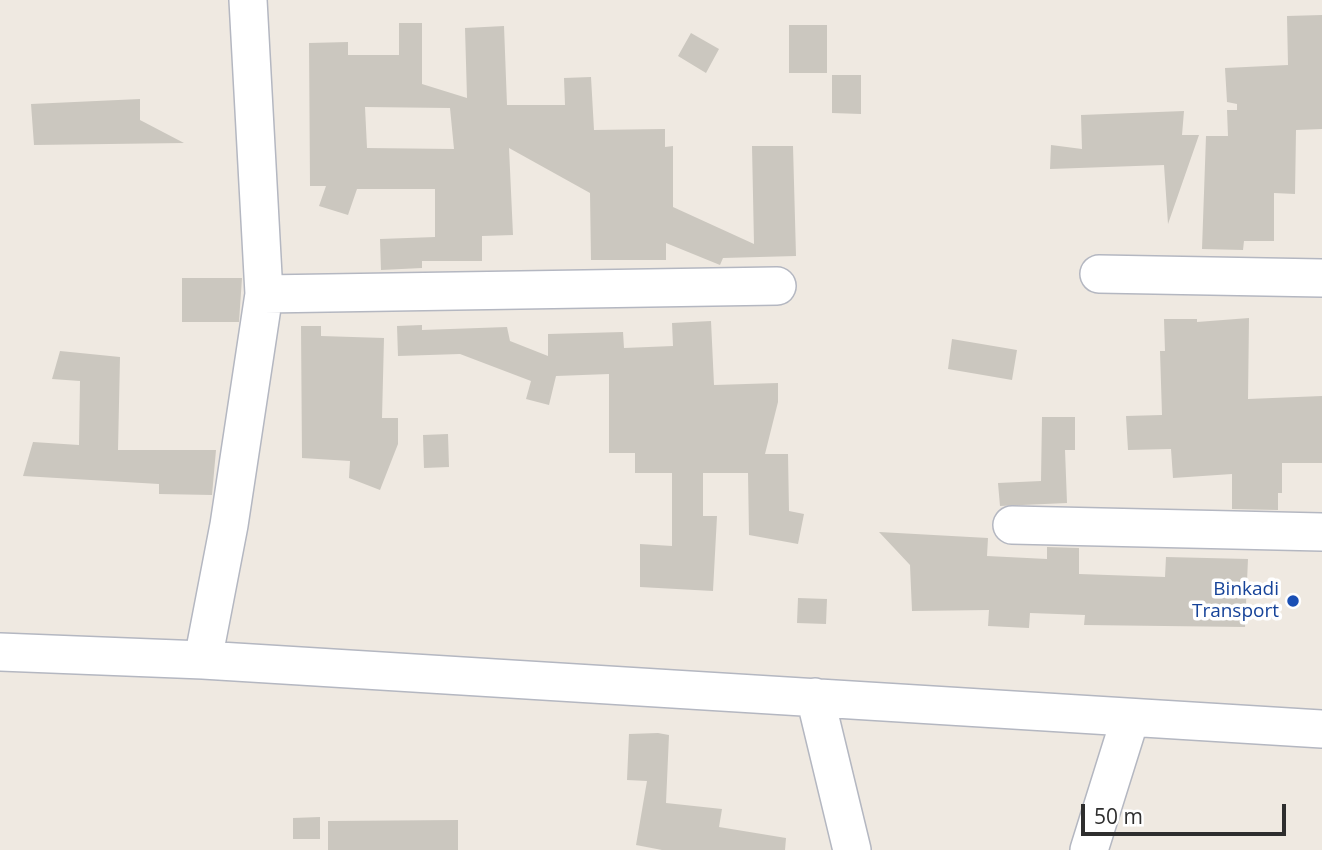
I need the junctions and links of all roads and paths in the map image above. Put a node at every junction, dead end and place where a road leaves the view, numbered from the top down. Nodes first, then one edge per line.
1 (248, 0) edge
2 (1099, 274) dead end
3 (1322, 278) edge
4 (777, 286) dead end
5 (264, 294) junction
6 (1012, 525) dead end
7 (1322, 532) edge
8 (0, 652) edge
9 (203, 660) junction
10 (815, 697) junction
11 (1130, 719) junction
12 (1322, 729) edge
13 (852, 850) edge
14 (1089, 850) edge

1 - 5 street
2 - 3 street
4 - 5 street
5 - 9 street
6 - 7 street
8 - 9 street
9 - 10 street
10 - 11 street
10 - 13 street
11 - 12 street
11 - 14 street

